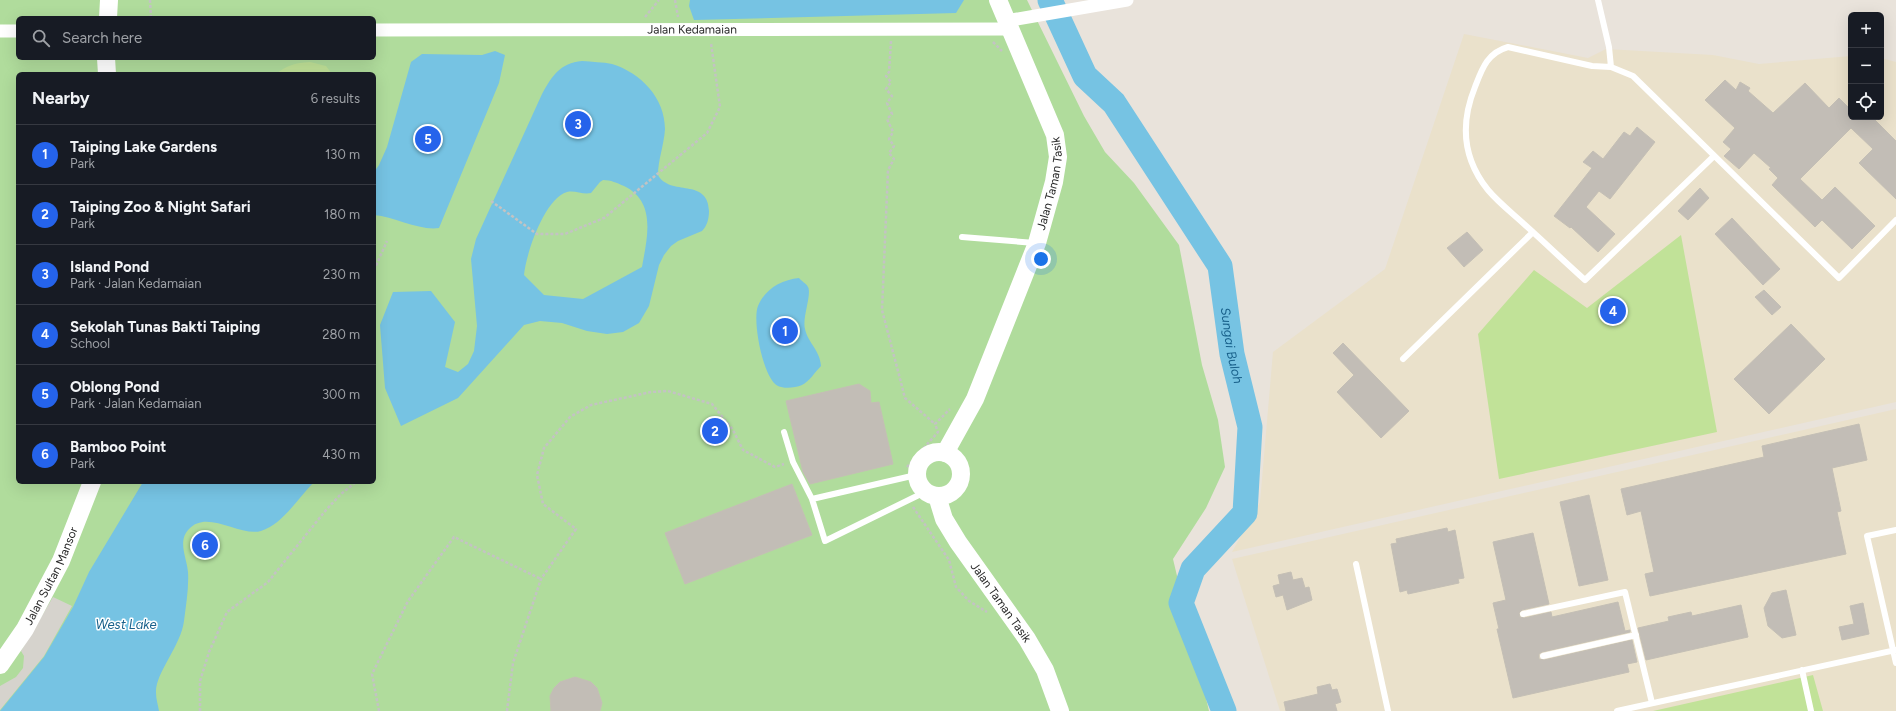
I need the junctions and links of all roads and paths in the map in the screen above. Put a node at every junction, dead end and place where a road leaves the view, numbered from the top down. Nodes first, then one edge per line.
1 (109, 0) edge
2 (150, 0) edge
3 (998, 0) edge
4 (1127, 0) edge
5 (1598, 1) edge
6 (108, 16) edge
7 (151, 16) edge
8 (1008, 25) junction
9 (376, 30) edge
10 (708, 30) junction
11 (891, 30) junction
12 (0, 31) edge
13 (16, 31) edge
14 (106, 60) edge
15 (1611, 67) junction
16 (106, 72) edge
17 (1714, 156) junction
18 (491, 201) dead end
19 (1896, 220) edge
20 (1533, 232) junction
21 (962, 237) dead end
22 (386, 241) dead end
23 (1036, 243) junction
24 (376, 265) edge
25 (1402, 359) dead end
26 (935, 424) dead end
27 (784, 432) dead end
28 (945, 453) junction
29 (788, 470) dead end
30 (916, 475) junction
31 (91, 484) edge
32 (354, 484) edge
33 (931, 494) junction
34 (812, 498) junction
35 (1896, 530) edge
36 (1356, 564) dead end
37 (541, 579) junction
38 (1523, 614) dead end
39 (1636, 635) junction
40 (1894, 650) edge
41 (1544, 656) dead end
42 (1896, 663) edge
43 (0, 665) edge
44 (1802, 670) junction
45 (1652, 703) junction
46 (200, 711) edge
47 (379, 711) edge
48 (507, 711) edge
49 (1060, 711) edge
50 (1388, 711) edge
51 (1617, 711) edge
52 (1811, 711) edge

1 - 6 street
2 - 7 path
3 - 8 street, Jalan Taman Tasik
4 - 8 street, Jalan Kedamaian
5 - 15 lane
8 - 11 street, Jalan Kedamaian
8 - 23 street, Jalan Taman Tasik
9 - 10 street, Jalan Kedamaian
10 - 11 street, Jalan Kedamaian
10 - 18 path
11 - 26 path
12 - 13 street
14 - 16 street
15 - 17 lane
15 - 20 lane
17 - 19 lane
17 - 20 lane
20 - 25 lane
21 - 23 lane
22 - 24 path
23 - 28 street, Jalan Taman Tasik
27 - 34 lane
28 - 30 street
28 - 33 street
29 - 37 path
30 - 33 street, Jalan Taman Tasik
30 - 34 lane
31 - 43 street, Jalan Sultan Mansor
32 - 46 path
33 - 34 lane
33 - 49 street, Jalan Taman Tasik
35 - 40 lane
36 - 50 lane
37 - 47 path
37 - 48 path
38 - 39 lane
39 - 41 lane
39 - 45 lane
40 - 42 lane
40 - 44 lane
44 - 45 lane
44 - 52 lane
45 - 51 lane

